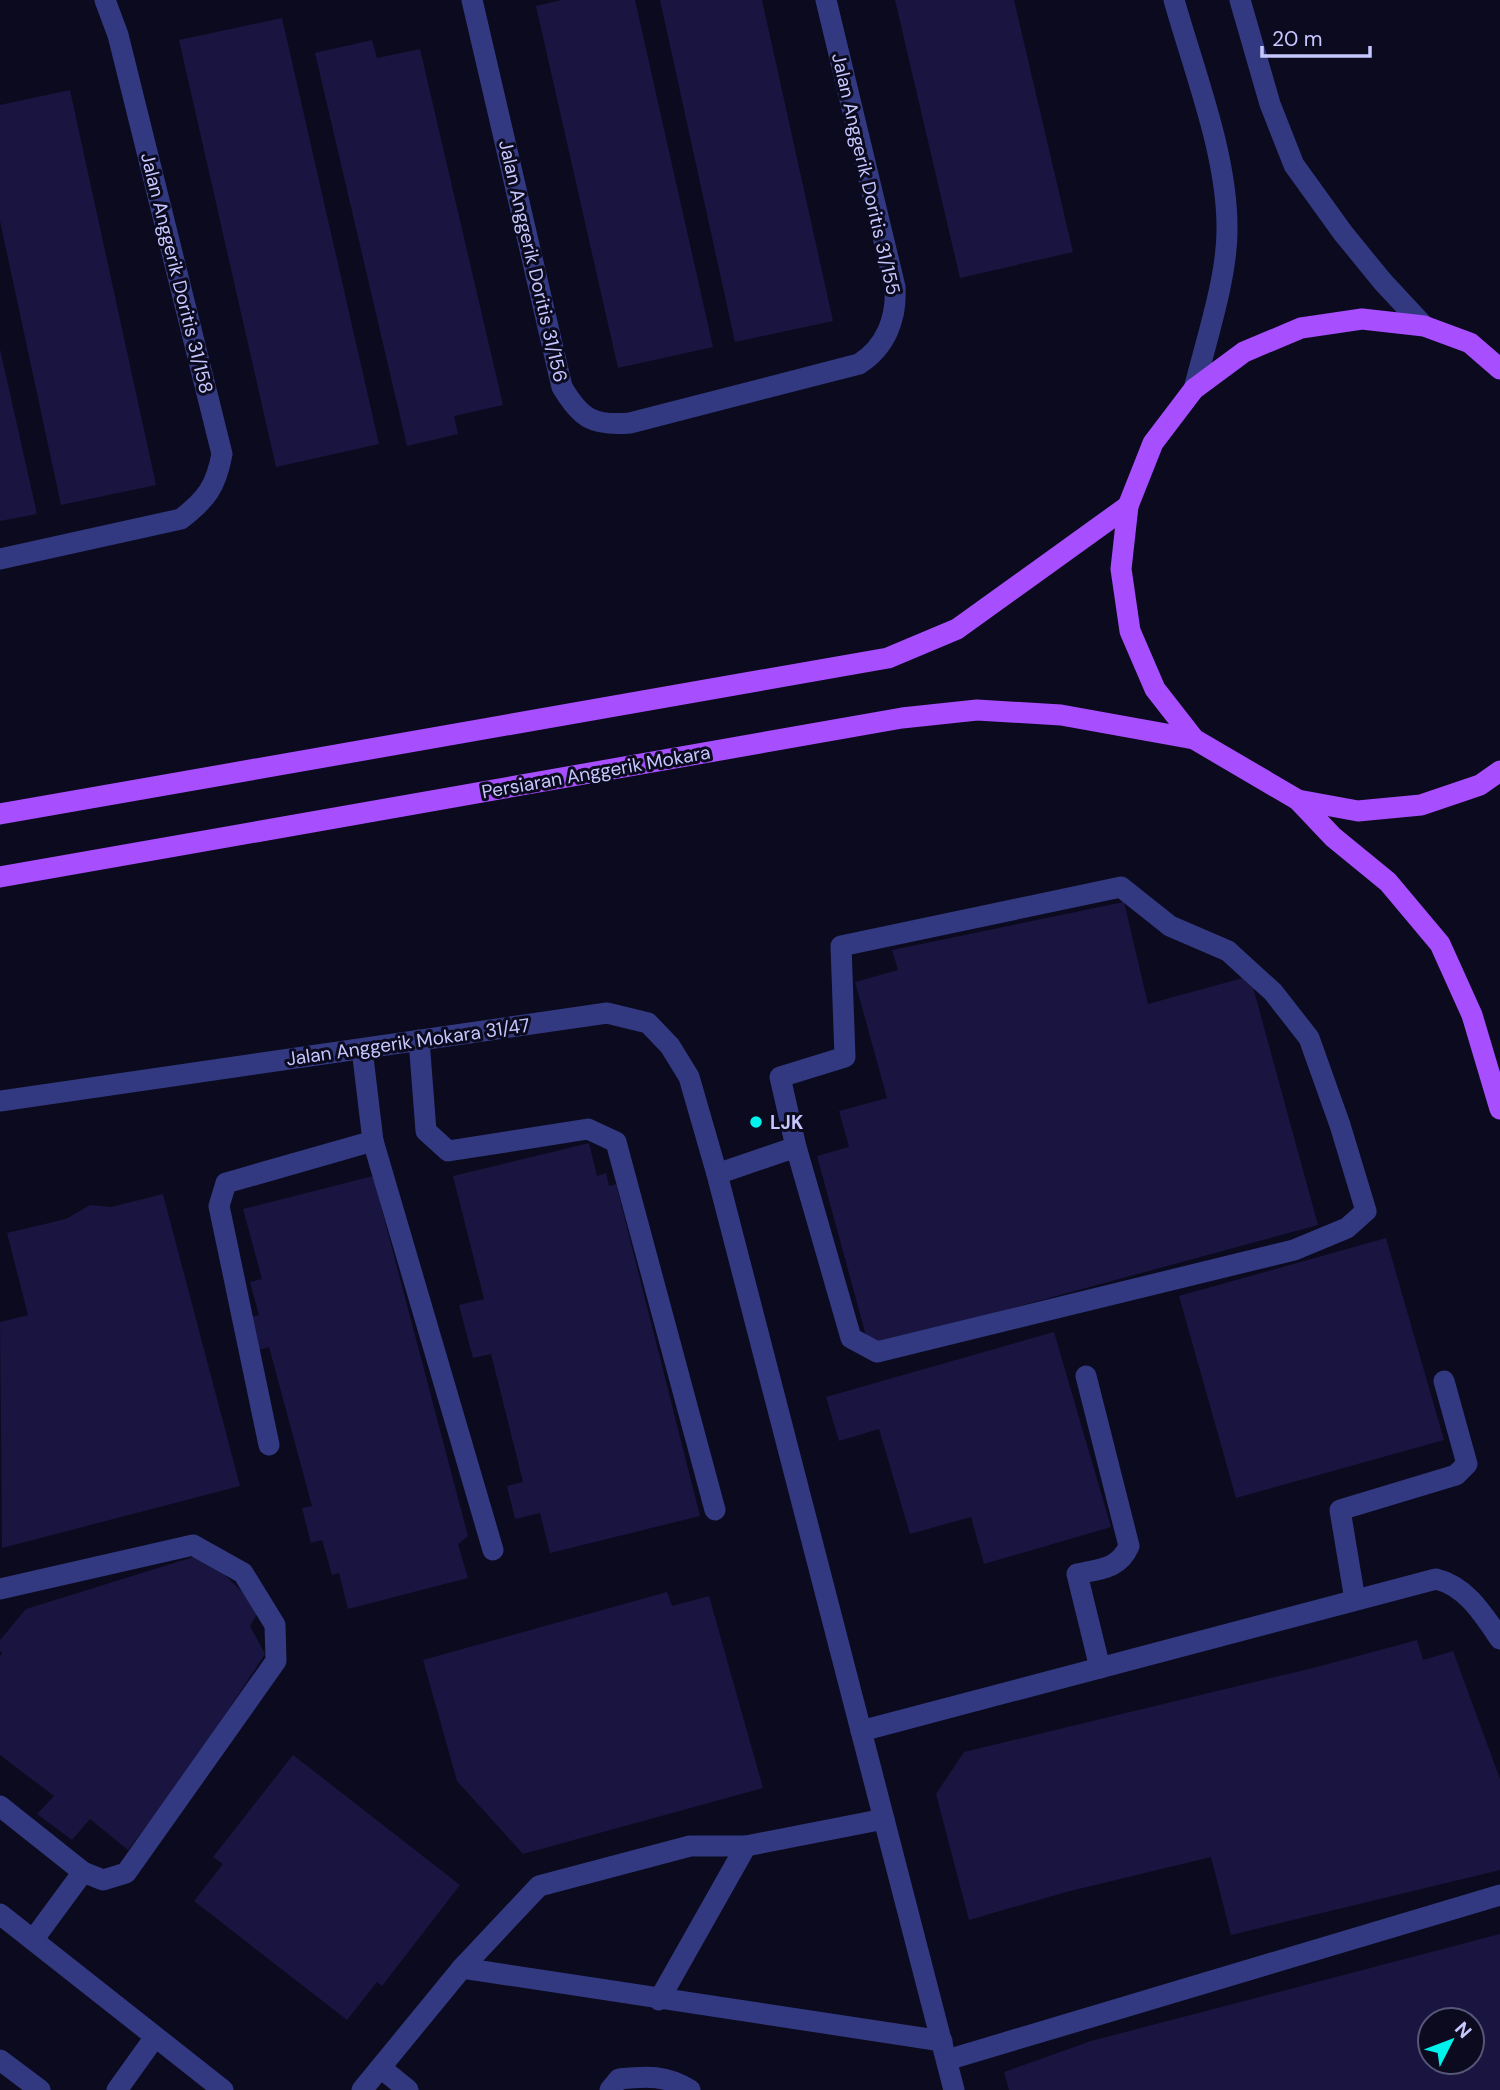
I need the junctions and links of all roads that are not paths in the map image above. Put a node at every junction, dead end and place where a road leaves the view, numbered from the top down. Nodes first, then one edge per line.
1 (105, 0) edge
2 (472, 0) edge
3 (826, 0) edge
4 (1174, 0) edge
5 (1240, 0) edge
6 (1424, 326) junction
7 (1470, 343) junction
8 (1500, 349) edge
9 (1500, 369) edge
10 (1194, 389) junction
11 (724, 400) joint
12 (1128, 506) junction
13 (0, 559) edge
14 (1194, 739) junction
15 (1500, 771) edge
16 (1298, 800) junction
17 (0, 814) edge
18 (0, 877) edge
19 (419, 1040) junction
20 (362, 1049) junction
21 (0, 1101) edge
22 (1500, 1109) edge
23 (373, 1141) junction
24 (796, 1147) junction
25 (717, 1174) junction
26 (1086, 1376) dead end
27 (1444, 1381) dead end
28 (269, 1445) dead end
29 (715, 1510) dead end
30 (493, 1550) dead end
31 (0, 1589) edge
32 (1355, 1600) junction
33 (1500, 1639) edge
34 (1100, 1668) junction
35 (861, 1731) junction
36 (0, 1806) edge
37 (884, 1819) junction
38 (746, 1846) junction
39 (83, 1872) junction
40 (1500, 1895) edge
41 (0, 1914) edge
42 (33, 1940) junction
43 (462, 1968) junction
44 (659, 2000) junction
45 (155, 2036) junction
46 (944, 2050) junction
47 (0, 2060) edge
48 (381, 2068) junction
49 (40, 2090) edge
50 (117, 2090) edge
51 (223, 2090) edge
52 (362, 2090) edge
53 (408, 2090) edge
54 (610, 2090) edge
55 (690, 2090) edge
56 (954, 2090) edge

1 - 13 street, Jalan Anggerik Doritis 31/158
2 - 11 street, Jalan Anggerik Doritis 31/156
3 - 11 street, Jalan Anggerik Doritis 31/155
4 - 10 street
5 - 6 street
6 - 7 main road
6 - 10 main road
7 - 8 main road
7 - 9 main road
10 - 12 main road
12 - 14 main road
12 - 17 main road
14 - 16 main road
14 - 18 main road, Persiaran Anggerik Mokara
15 - 16 main road
16 - 22 main road
19 - 20 street, Jalan Anggerik Mokara 31/47
19 - 25 street, Jalan Anggerik Mokara 31/47
19 - 29 street
20 - 21 street, Jalan Anggerik Mokara 31/47
20 - 23 street
23 - 28 street
23 - 30 street
24 - 24 street
24 - 25 street
25 - 35 street, Jalan Anggerik Mokara 31/47
26 - 34 street
27 - 32 street
31 - 39 street
32 - 33 street
32 - 34 street
34 - 35 street
35 - 37 street, Jalan Anggerik Mokara 31/47
36 - 39 street
37 - 38 street
37 - 46 street, Jalan Anggerik Mokara 31/47
38 - 43 street
38 - 44 street
39 - 42 street
40 - 46 street
41 - 42 street
42 - 45 street
43 - 44 street
43 - 48 street
44 - 46 street
45 - 50 street
45 - 51 street
46 - 56 street, Jalan Anggerik Mokara 31/47
47 - 49 street
48 - 52 street
48 - 53 street
54 - 55 street

